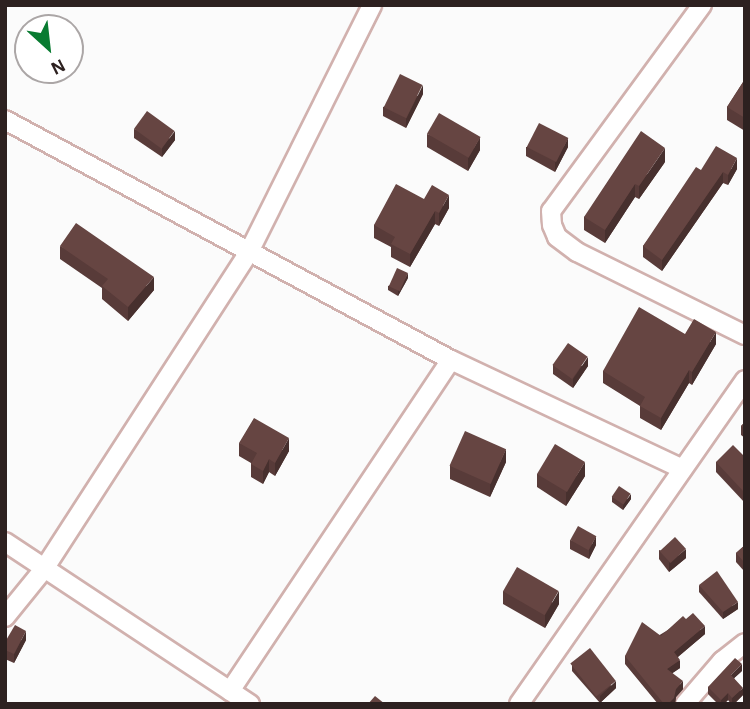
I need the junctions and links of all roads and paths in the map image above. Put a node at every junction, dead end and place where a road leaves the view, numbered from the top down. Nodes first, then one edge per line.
1 (372, 5) edge
2 (702, 5) edge
3 (5, 120) edge
4 (249, 252) junction
5 (745, 335) edge
6 (451, 360) junction
7 (744, 383) edge
8 (683, 469) junction
9 (5, 542) edge
10 (44, 569) junction
11 (5, 617) edge
12 (745, 643) edge
13 (230, 691) junction
14 (250, 704) edge
15 (519, 704) edge
16 (685, 704) edge

1 - 4 street
2 - 5 street
3 - 4 street
4 - 6 street
4 - 10 street
6 - 8 street
6 - 13 street
7 - 8 street
8 - 15 street
9 - 10 street
10 - 11 street
10 - 13 street
12 - 16 street
13 - 14 street

